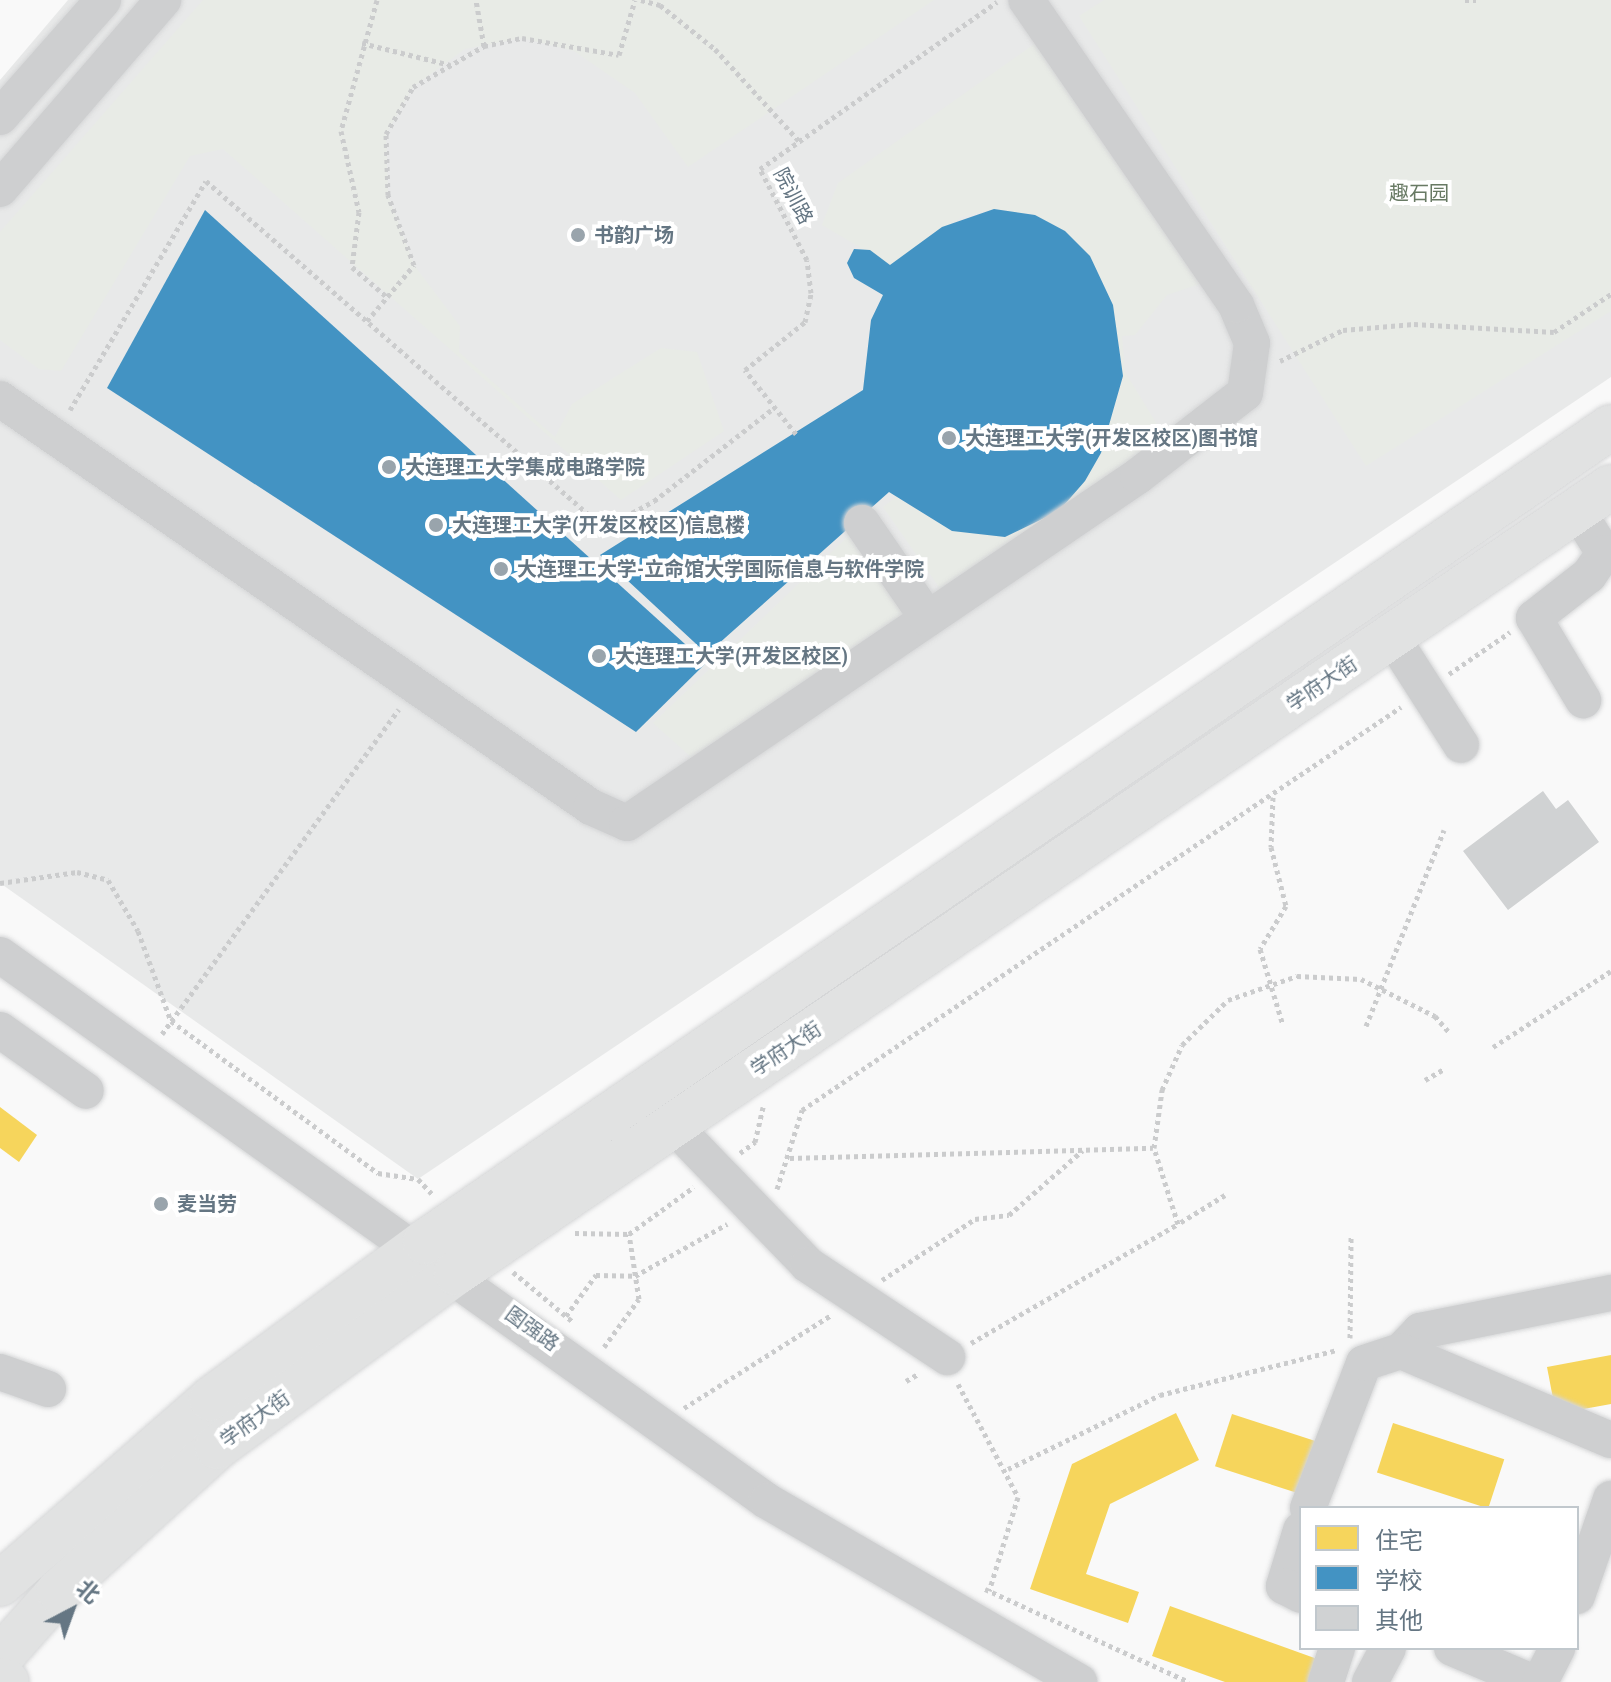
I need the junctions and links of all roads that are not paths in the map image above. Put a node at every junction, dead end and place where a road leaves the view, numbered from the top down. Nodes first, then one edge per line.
1 (103, 0) edge
2 (163, 0) edge
3 (1026, 0) edge
4 (0, 117) edge
5 (0, 189) edge
6 (0, 399) edge
7 (1611, 427) edge
8 (1594, 498) edge
9 (862, 523) dead end
10 (928, 619) junction
11 (1392, 637) junction
12 (1583, 700) dead end
13 (1461, 745) dead end
14 (0, 955) edge
15 (0, 1030) edge
16 (86, 1091) dead end
17 (673, 1125) junction
18 (410, 1252) junction
19 (472, 1262) junction
20 (1611, 1293) edge
21 (1401, 1351) junction
22 (947, 1357) road end
23 (0, 1372) edge
24 (48, 1389) dead end
25 (1611, 1440) edge
26 (1611, 1499) edge
27 (1309, 1506) edge
28 (1299, 1537) edge
29 (0, 1584) edge
30 (1579, 1590) edge
31 (1299, 1594) edge
32 (1336, 1650) edge
33 (1387, 1650) edge
34 (1457, 1650) edge
35 (1556, 1650) edge
36 (0, 1658) edge
37 (0, 1680) edge
38 (7, 1682) edge
39 (1079, 1682) edge
40 (1326, 1682) edge
41 (1370, 1682) edge
42 (1532, 1682) edge
43 (1540, 1682) edge

1 - 4 street
2 - 5 street
3 - 10 street
6 - 10 street
7 - 18 main road, 学府大街
8 - 11 main road, 学府大街
8 - 12 street
9 - 10 street
11 - 13 street
11 - 17 main road, 学府大街
14 - 18 street, 图强路
15 - 16 street
17 - 19 main road, 学府大街
17 - 22 street
18 - 19 street, 图强路
18 - 29 main road, 学府大街
19 - 36 main road, 学府大街
19 - 39 street, 图强路
20 - 21 street
21 - 25 street
21 - 27 street
23 - 24 street
26 - 30 street
28 - 31 street
32 - 40 street
33 - 41 street
34 - 42 street
35 - 43 street
37 - 38 main road

